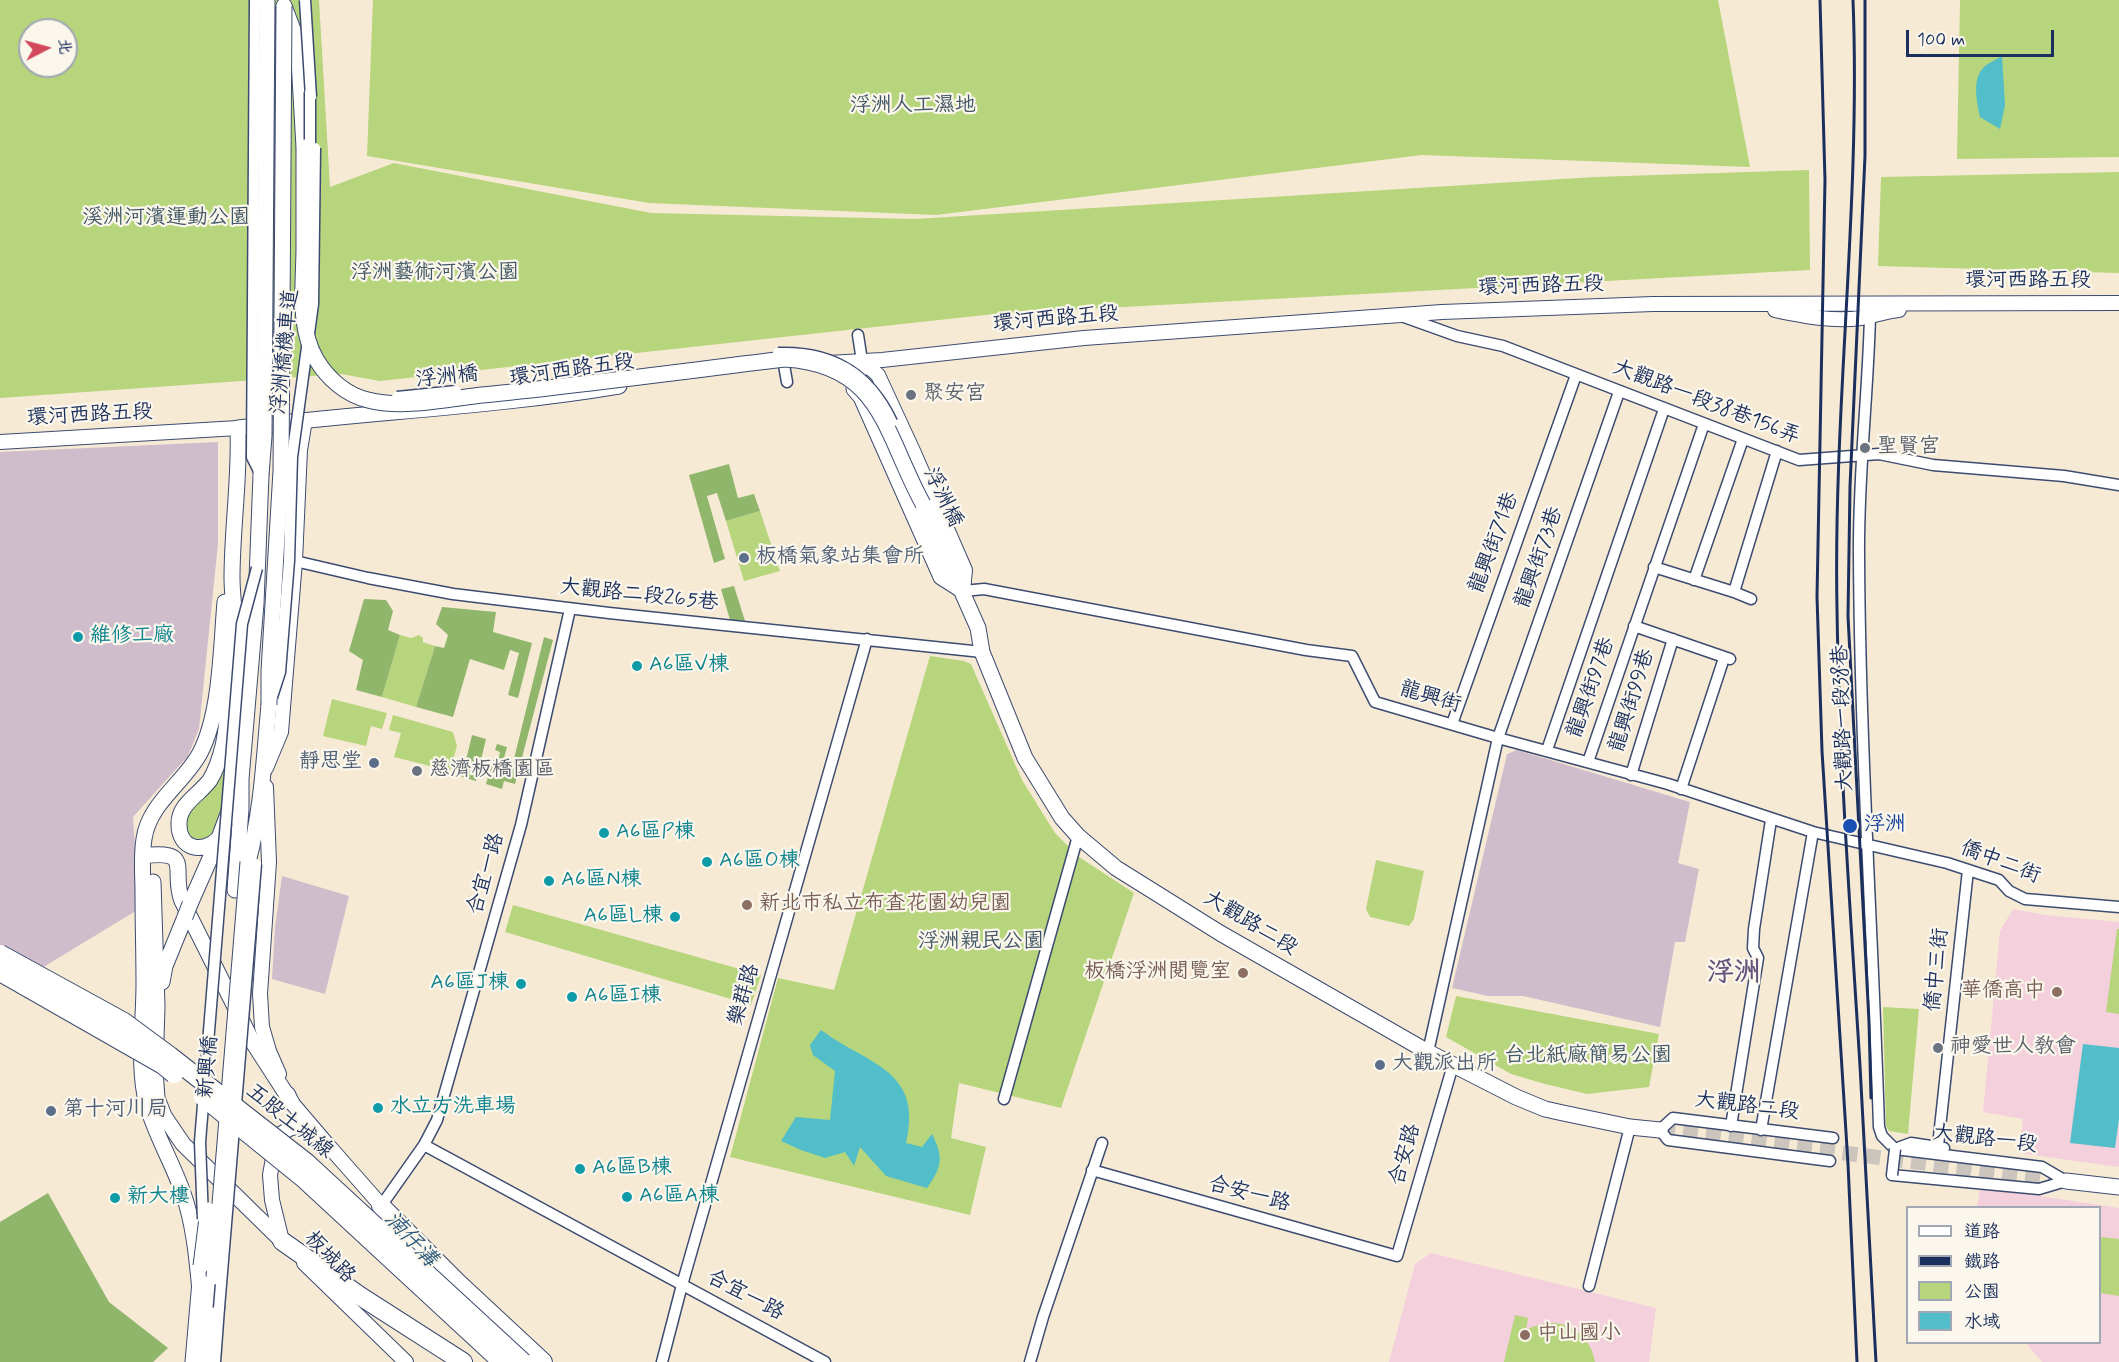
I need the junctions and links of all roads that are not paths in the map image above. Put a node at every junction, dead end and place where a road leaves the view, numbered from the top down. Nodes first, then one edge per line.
1 (255, 0) edge
2 (267, 0) edge
3 (305, 0) edge
4 (284, 3) edge
5 (310, 92) junction
6 (2119, 303) edge
7 (1945, 304) junction
8 (1746, 305) junction
9 (1395, 314) junction
10 (1870, 316) junction
11 (858, 335) dead end
12 (862, 361) junction
13 (807, 363) junction
14 (784, 365) junction
15 (1576, 375) junction
16 (787, 382) dead end
17 (1620, 392) junction
18 (861, 397) junction
19 (1664, 409) junction
20 (305, 420) junction
21 (1704, 424) junction
22 (238, 428) junction
23 (1743, 439) junction
24 (0, 442) edge
25 (1777, 451) junction
26 (1863, 455) junction
27 (261, 475) junction
28 (2119, 485) edge
29 (923, 504) junction
30 (296, 561) junction
31 (1654, 567) junction
32 (257, 568) junction
33 (1694, 580) junction
34 (963, 591) junction
35 (1734, 592) junction
36 (1750, 599) dead end
37 (570, 609) junction
38 (1634, 626) junction
39 (229, 633) junction
40 (867, 639) junction
41 (1673, 639) junction
42 (982, 652) junction
43 (269, 705) junction
44 (1452, 724) junction
45 (1498, 738) junction
46 (1547, 750) junction
47 (1588, 762) junction
48 (265, 771) junction
49 (1631, 775) junction
50 (241, 779) junction
51 (1681, 789) junction
52 (1771, 820) junction
53 (1813, 832) junction
54 (1078, 836) junction
55 (219, 838) junction
56 (1868, 845) junction
57 (147, 855) junction
58 (252, 863) junction
59 (1968, 870) junction
60 (2119, 907) edge
61 (187, 911) junction
62 (0, 954) edge
63 (0, 972) edge
64 (157, 1005) junction
65 (1428, 1052) junction
66 (1453, 1065) junction
67 (1004, 1100) dead end
68 (292, 1103) junction
69 (1731, 1126) junction
70 (1630, 1127) junction
71 (1660, 1130) junction
72 (1761, 1130) junction
73 (1833, 1138) dead end
74 (1102, 1143) dead end
75 (327, 1144) junction
76 (424, 1145) junction
77 (1938, 1146) junction
78 (1895, 1149) junction
79 (1966, 1158) junction
80 (1830, 1161) dead end
81 (1092, 1170) junction
82 (2066, 1181) junction
83 (2119, 1187) edge
84 (381, 1206) junction
85 (282, 1240) junction
86 (204, 1246) junction
87 (1397, 1256) joint
88 (682, 1285) junction
89 (1589, 1286) dead end
90 (200, 1291) junction
91 (193, 1362) edge
92 (207, 1362) edge
93 (215, 1362) edge
94 (406, 1362) edge
95 (463, 1362) edge
96 (502, 1362) edge
97 (524, 1362) edge
98 (543, 1362) edge
99 (553, 1362) edge
100 (662, 1362) edge
101 (825, 1362) edge
102 (1030, 1362) edge

1 - 27 street, bridge
2 - 27 main road, bridge
3 - 5 street, 浮洲橋機車道, bridge
4 - 29 main road, 浮洲橋, bridge
4 - 43 main road, 浮洲橋, bridge
5 - 29 street, bridge
5 - 43 street, 浮洲橋機車道, bridge
6 - 7 street, 環河西路五段
7 - 8 street, 環河西路五段
7 - 10 street
8 - 9 street, 環河西路五段
8 - 10 street
9 - 12 street, 環河西路五段
9 - 15 street, 大觀路一段38巷156弄
10 - 26 street, 大觀路一段38巷
11 - 12 street
12 - 13 street, 環河西路五段
12 - 18 main road
12 - 34 street
13 - 14 main road, 環河西路五段
13 - 18 main road
14 - 16 street
14 - 20 main road, 環河西路五段
15 - 17 street, 大觀路一段38巷156弄
15 - 44 street, 龍興街71巷
17 - 19 street, 大觀路一段38巷156弄
17 - 45 street, 龍興街73巷
18 - 34 main road
19 - 21 street, 大觀路一段38巷156弄
19 - 46 street
20 - 22 main road, 環河西路五段
20 - 30 street
21 - 23 street, 大觀路一段38巷156弄
21 - 31 street, 龍興街97巷
22 - 24 street, 環河西路五段
22 - 39 main road
23 - 25 street, 大觀路一段38巷156弄
23 - 33 street
25 - 26 street, 大觀路一段38巷156弄
25 - 35 street
26 - 28 street, 大觀路一段38巷156弄
26 - 56 street, 大觀路一段38巷
27 - 32 main road
29 - 34 main road, 浮洲橋
30 - 37 street, 大觀路二段265巷
30 - 48 street
31 - 33 street
31 - 38 street, 龍興街97巷
32 - 50 main road, bridge
32 - 86 street, bridge
33 - 35 street
34 - 42 main road, 大觀路二段
34 - 44 street, 龍興街
35 - 36 street
37 - 40 street, 大觀路二段265巷
37 - 76 street, 合宜一路
38 - 41 street
38 - 47 street, 龍興街97巷
39 - 55 main road
39 - 57 main road
40 - 42 street, 大觀路二段265巷
40 - 88 street, 樂群路
41 - 49 street, 龍興街99巷
41 - 51 street
42 - 54 main road, 大觀路二段
43 - 48 main road, 浮洲橋
44 - 45 street, 龍興街
45 - 46 street, 龍興街
45 - 65 street, 龍興街73巷
46 - 47 street, 龍興街
47 - 49 street, 龍興街
48 - 58 main road, 新興橋
48 - 68 street
49 - 51 street, 龍興街
50 - 55 main road
50 - 86 main road, 新興橋, bridge
51 - 52 street, 龍興街
52 - 53 street, 龍興街
52 - 69 street
53 - 56 street, 龍興街
53 - 72 street
54 - 65 main road, 大觀路二段
54 - 67 street
55 - 61 main road
56 - 59 street, 僑中二街
56 - 78 street, 大觀路一段38巷
57 - 61 main road
57 - 64 main road
57 - 90 main road
58 - 92 main road, 新興橋, bridge
58 - 93 street, bridge
59 - 60 street, 僑中二街
59 - 77 street, 僑中三街
61 - 64 main road
61 - 68 main road
62 - 97 highway, 五股土城線, bridge
63 - 96 highway, 五股土城線, bridge
64 - 85 main road
65 - 66 main road, 大觀路二段
66 - 70 main road, 大觀路二段
66 - 87 street, 合安路
68 - 75 street
69 - 71 street, 大觀路二段
69 - 72 street, 大觀路二段
70 - 71 main road, 大觀路二段
70 - 89 street
71 - 80 street, 大觀路二段
72 - 73 street, 大觀路二段
74 - 81 street
75 - 84 street, 板城路
75 - 85 street, 板城路
76 - 84 street, 合宜一路
76 - 88 street, 合宜一路
77 - 78 street
77 - 79 street
78 - 79 street, 大觀路一段
78 - 82 street, 大觀路一段, bridge
79 - 82 street, 大觀路一段
81 - 87 street, 合安一路
81 - 102 street
82 - 83 main road, 大觀路一段
84 - 98 highway
84 - 99 street, 板城路
85 - 94 street, 板城路
85 - 95 highway
86 - 90 main road, 新興橋, bridge
88 - 100 street, 樂群路
88 - 101 street, 合宜一路
90 - 91 main road

